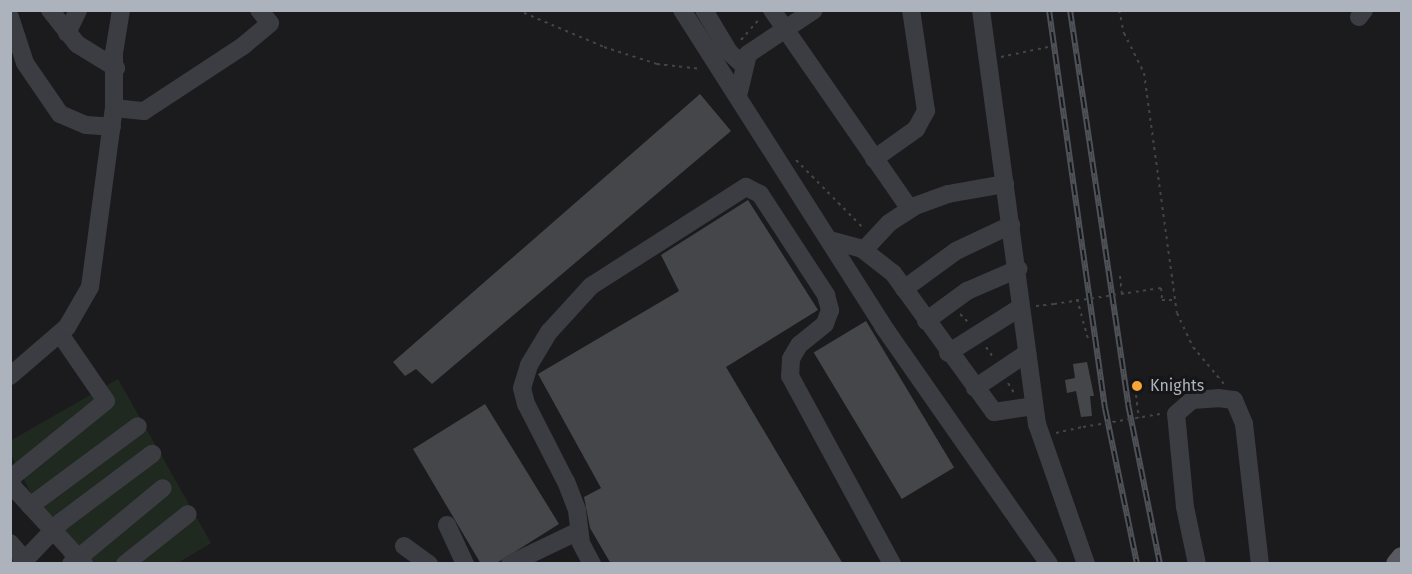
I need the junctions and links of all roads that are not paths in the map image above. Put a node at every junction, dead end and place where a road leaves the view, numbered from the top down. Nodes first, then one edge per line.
1 (50, 10) edge
2 (78, 10) edge
3 (121, 10) edge
4 (259, 10) edge
5 (682, 10) edge
6 (704, 10) edge
7 (814, 10) edge
8 (910, 10) edge
9 (981, 10) edge
10 (768, 12) edge
11 (10, 17) edge
12 (784, 28) junction
13 (67, 33) junction
14 (735, 58) junction
15 (116, 68) junction
16 (738, 96) junction
17 (114, 108) junction
18 (112, 127) junction
19 (874, 159) junction
20 (1005, 184) junction
21 (910, 209) junction
22 (1011, 225) junction
23 (833, 241) junction
24 (864, 250) junction
25 (1018, 269) junction
26 (904, 289) junction
27 (1030, 307) junction
28 (926, 321) junction
29 (60, 334) junction
30 (948, 353) junction
31 (1027, 353) junction
32 (10, 376) edge
33 (975, 388) junction
34 (1034, 406) junction
35 (138, 426) dead end
36 (152, 454) dead end
37 (164, 488) dead end
38 (30, 506) junction
39 (188, 514) dead end
40 (447, 525) dead end
41 (52, 530) junction
42 (579, 531) junction
43 (10, 543) edge
44 (404, 546) dead end
45 (1401, 558) edge
46 (78, 561) edge
47 (23, 562) edge
48 (125, 564) edge
49 (429, 564) edge
50 (465, 564) edge
51 (510, 564) edge
52 (592, 564) edge
53 (892, 564) edge
54 (1049, 564) edge
55 (1086, 564) edge
56 (1197, 564) edge
57 (1260, 564) edge
58 (1397, 564) edge

1 - 13 street
2 - 13 street
3 - 15 street
4 - 17 street
5 - 16 street
6 - 14 street
7 - 12 street
8 - 19 street
9 - 20 street
10 - 12 street
11 - 18 street
12 - 14 street
12 - 19 street
13 - 15 street
14 - 16 street
15 - 17 street
16 - 23 street
17 - 18 street
18 - 29 street
19 - 21 street
20 - 21 street
20 - 22 street
21 - 24 street
22 - 25 street
22 - 26 street
23 - 24 street
23 - 54 street
24 - 26 street
25 - 27 street
25 - 28 street
26 - 28 street
27 - 30 street
27 - 31 street
28 - 30 street
29 - 32 street
29 - 38 street
30 - 33 street
31 - 33 street
31 - 34 street
33 - 34 street
34 - 55 street
35 - 38 street
36 - 41 street
37 - 46 street
38 - 41 street
39 - 48 street
40 - 50 street
41 - 46 street
41 - 47 street
42 - 51 street
42 - 52 street
42 - 53 street
43 - 47 street
44 - 49 street
45 - 58 main road
56 - 57 street

